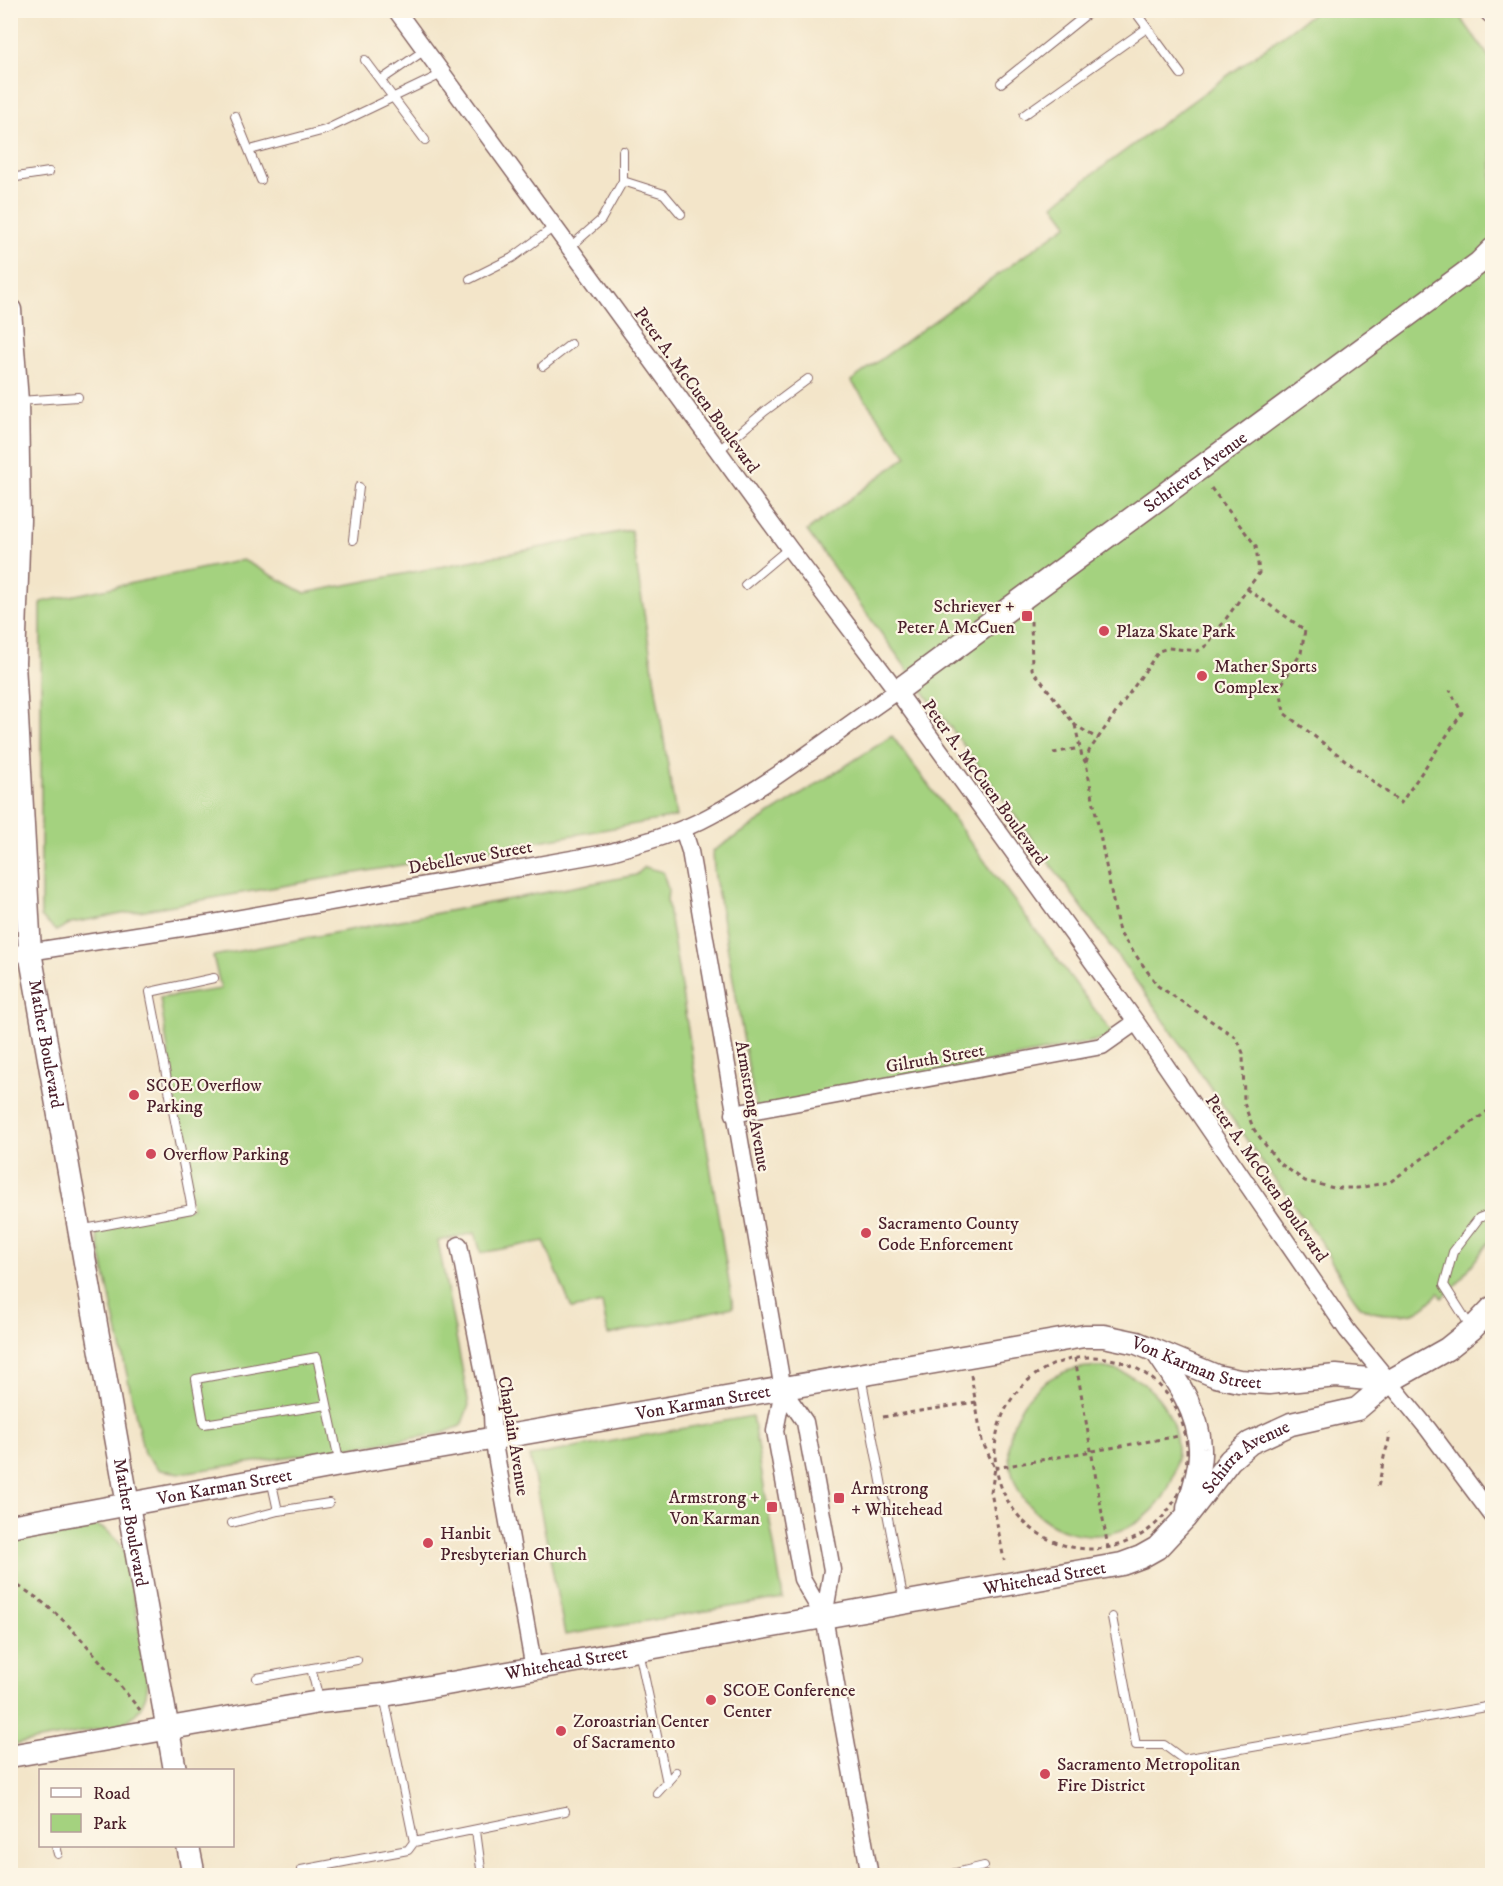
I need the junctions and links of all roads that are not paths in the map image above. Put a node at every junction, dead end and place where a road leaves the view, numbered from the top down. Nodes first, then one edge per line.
1 (396, 10) edge
2 (1092, 10) edge
3 (1134, 10) edge
4 (1147, 28) junction
5 (425, 50) junction
6 (365, 60) dead end
7 (442, 74) junction
8 (1181, 74) dead end
9 (381, 80) junction
10 (1001, 83) dead end
11 (393, 97) junction
12 (235, 116) dead end
13 (1024, 116) dead end
14 (425, 140) dead end
15 (250, 150) junction
16 (623, 151) dead end
17 (49, 172) dead end
18 (10, 178) edge
19 (261, 180) dead end
20 (623, 181) junction
21 (681, 214) dead end
22 (554, 227) junction
23 (569, 248) junction
24 (1492, 250) edge
25 (471, 279) dead end
26 (10, 310) edge
27 (571, 344) dead end
28 (543, 366) dead end
29 (808, 379) dead end
30 (78, 397) dead end
31 (17, 401) junction
32 (718, 451) junction
33 (360, 488) dead end
34 (353, 540) dead end
35 (789, 548) junction
36 (745, 585) dead end
37 (897, 691) junction
38 (683, 828) junction
39 (10, 857) edge
40 (20, 953) edge
41 (214, 978) dead end
42 (1136, 1022) junction
43 (734, 1114) junction
44 (1492, 1213) edge
45 (79, 1230) junction
46 (459, 1245) dead end
47 (1492, 1308) edge
48 (1472, 1329) junction
49 (1156, 1350) junction
50 (861, 1376) junction
51 (1390, 1381) junction
52 (783, 1390) junction
53 (327, 1406) junction
54 (493, 1438) junction
55 (340, 1465) junction
56 (272, 1479) junction
57 (329, 1503) dead end
58 (128, 1504) junction
59 (278, 1511) junction
60 (1492, 1515) edge
61 (1185, 1518) junction
62 (232, 1523) dead end
63 (10, 1526) edge
64 (1115, 1556) joint
65 (904, 1603) junction
66 (824, 1617) junction
67 (1112, 1617) dead end
68 (639, 1650) junction
69 (357, 1660) dead end
70 (311, 1668) junction
71 (534, 1669) junction
72 (257, 1678) dead end
73 (384, 1695) junction
74 (319, 1702) junction
75 (1492, 1706) edge
76 (167, 1729) junction
77 (10, 1756) edge
78 (175, 1769) edge
79 (676, 1772) dead end
80 (667, 1783) junction
81 (657, 1793) dead end
82 (565, 1811) dead end
83 (476, 1831) junction
84 (414, 1842) junction
85 (188, 1847) edge
86 (984, 1866) dead end
87 (301, 1870) dead end
88 (194, 1875) edge
89 (482, 1875) edge
90 (870, 1875) edge
91 (943, 1875) edge

1 - 5 street, Peter A. McCuen Boulevard
2 - 10 lane
3 - 4 lane
4 - 8 lane
4 - 13 lane
5 - 7 street, Peter A. McCuen Boulevard
5 - 9 lane
6 - 9 lane
7 - 11 lane
7 - 22 street, Peter A. McCuen Boulevard
9 - 11 lane
11 - 14 lane
11 - 15 lane
12 - 15 lane
15 - 19 lane
16 - 20 lane
17 - 18 lane
20 - 21 lane
20 - 23 lane
22 - 23 street, Peter A. McCuen Boulevard
22 - 25 lane
23 - 32 street, Peter A. McCuen Boulevard
24 - 37 street, Schriever Avenue
26 - 31 street, Mather Boulevard
27 - 28 lane
29 - 32 lane
30 - 31 lane
31 - 40 street, Mather Boulevard
32 - 35 street, Peter A. McCuen Boulevard
33 - 34 lane
35 - 36 lane
35 - 37 street, Peter A. McCuen Boulevard
37 - 38 street, Debellevue Street
37 - 42 street, Peter A. McCuen Boulevard
38 - 40 street, Debellevue Street
38 - 43 street, Armstrong Avenue
39 - 40 street
40 - 45 street, Mather Boulevard
41 - 45 lane
42 - 43 street, Gilruth Street
42 - 51 street, Peter A. McCuen Boulevard
43 - 52 street, Armstrong Avenue
44 - 48 lane
45 - 58 street, Mather Boulevard
46 - 54 street, Chaplain Avenue
47 - 48 street, Schirra Avenue
48 - 51 street, Schirra Avenue
49 - 50 street, Von Karman Street
49 - 51 street, Von Karman Street
49 - 61 street
50 - 52 street, Von Karman Street
50 - 65 lane
51 - 60 street, Peter A. McCuen Boulevard
51 - 61 street, Schirra Avenue
52 - 54 street, Von Karman Street
52 - 66 street, Armstrong Avenue
52 - 66 street, Armstrong Avenue
53 - 53 lane
53 - 55 lane
54 - 55 street, Von Karman Street
54 - 71 street, Chaplain Avenue
55 - 56 street, Von Karman Street
56 - 58 street, Von Karman Street
56 - 59 lane
57 - 59 lane
58 - 63 street, Von Karman Street
58 - 76 street, Mather Boulevard
59 - 62 lane
61 - 64 street, Schirra Avenue
64 - 65 street, Whitehead Street
65 - 66 street, Whitehead Street
66 - 68 street, Whitehead Street
66 - 90 street, Armstrong Avenue
67 - 75 lane
68 - 71 street, Whitehead Street
68 - 80 lane
69 - 70 lane
70 - 72 lane
70 - 74 lane
71 - 73 street, Whitehead Street
73 - 74 street, Whitehead Street
73 - 84 lane
74 - 76 street, Whitehead Street
76 - 77 street, Whitehead Street
76 - 78 street, Mather Boulevard
79 - 80 lane
80 - 81 lane
82 - 83 lane
83 - 84 lane
83 - 89 lane
84 - 87 lane
85 - 88 street
86 - 91 lane

